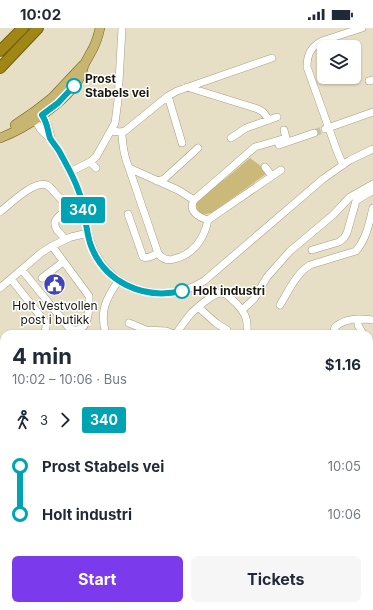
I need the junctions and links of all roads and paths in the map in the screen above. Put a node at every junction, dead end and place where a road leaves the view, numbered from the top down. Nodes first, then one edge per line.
1 (23, 28) edge
2 (38, 28) edge
3 (100, 28) edge
4 (122, 28) edge
5 (362, 28) edge
6 (0, 51) edge
7 (272, 58) dead end
8 (0, 68) edge
9 (187, 87) junction
10 (168, 96) junction
11 (373, 112) edge
12 (37, 116) junction
13 (277, 117) dead end
14 (269, 120) junction
15 (327, 128) junction
16 (284, 130) dead end
17 (111, 131) junction
18 (121, 132) junction
19 (314, 133) tunnel mouth
20 (0, 137) edge
21 (232, 138) dead end
22 (288, 139) junction
23 (182, 143) dead end
24 (244, 145) dead end
25 (279, 145) dead end
26 (198, 148) dead end
27 (373, 149) edge
28 (250, 151) junction
29 (90, 162) junction
30 (343, 164) junction
31 (265, 167) dead end
32 (96, 168) dead end
33 (129, 168) junction
34 (281, 170) dead end
35 (70, 172) junction
36 (272, 176) junction
37 (157, 181) junction
38 (373, 184) edge
39 (373, 191) edge
40 (194, 200) junction
41 (344, 204) junction
42 (373, 208) edge
43 (354, 209) junction
44 (0, 212) edge
45 (128, 214) dead end
46 (208, 220) junction
47 (88, 233) junction
48 (65, 240) junction
49 (52, 246) junction
50 (312, 250) dead end
51 (158, 253) junction
52 (63, 262) junction
53 (22, 270) junction
54 (42, 278) dead end
55 (11, 279) junction
56 (119, 280) junction
57 (0, 288) edge
58 (280, 305) dead end
59 (198, 307) junction
60 (242, 310) junction
61 (358, 319) junction
62 (373, 320) edge
63 (129, 323) dead end
64 (45, 330) edge
65 (105, 330) edge
66 (148, 330) edge
67 (178, 330) edge
68 (227, 330) dead end
69 (248, 330) edge
70 (334, 330) edge
71 (361, 330) edge

1 - 6 highway
2 - 8 highway
3 - 12 main road
4 - 17 street
5 - 15 street
7 - 9 street
9 - 10 street
9 - 14 street
10 - 18 street
10 - 23 street
11 - 15 street
12 - 20 main road
12 - 35 street
13 - 14 street
14 - 21 street
15 - 30 street
16 - 22 street
17 - 18 street
17 - 29 street
18 - 33 street
19 - 22 street
22 - 25 street
22 - 28 street
24 - 28 street
26 - 37 street
27 - 30 street
28 - 40 street
29 - 32 street
29 - 35 street
30 - 56 street
31 - 36 street
33 - 37 street
33 - 51 street
34 - 36 street
35 - 47 street
36 - 46 street
37 - 40 street
38 - 41 street
39 - 43 street
40 - 46 street
41 - 43 street
41 - 60 street
42 - 58 street
43 - 50 street
44 - 48 street
45 - 51 street
46 - 51 street
47 - 48 street
47 - 56 street
48 - 49 street
49 - 52 street
49 - 53 street
52 - 53 street
52 - 54 street
53 - 55 street
55 - 57 street
55 - 64 street
56 - 65 street
59 - 60 street
59 - 67 street
59 - 68 street
60 - 69 street
61 - 62 street
61 - 70 street
61 - 71 street
63 - 66 street

